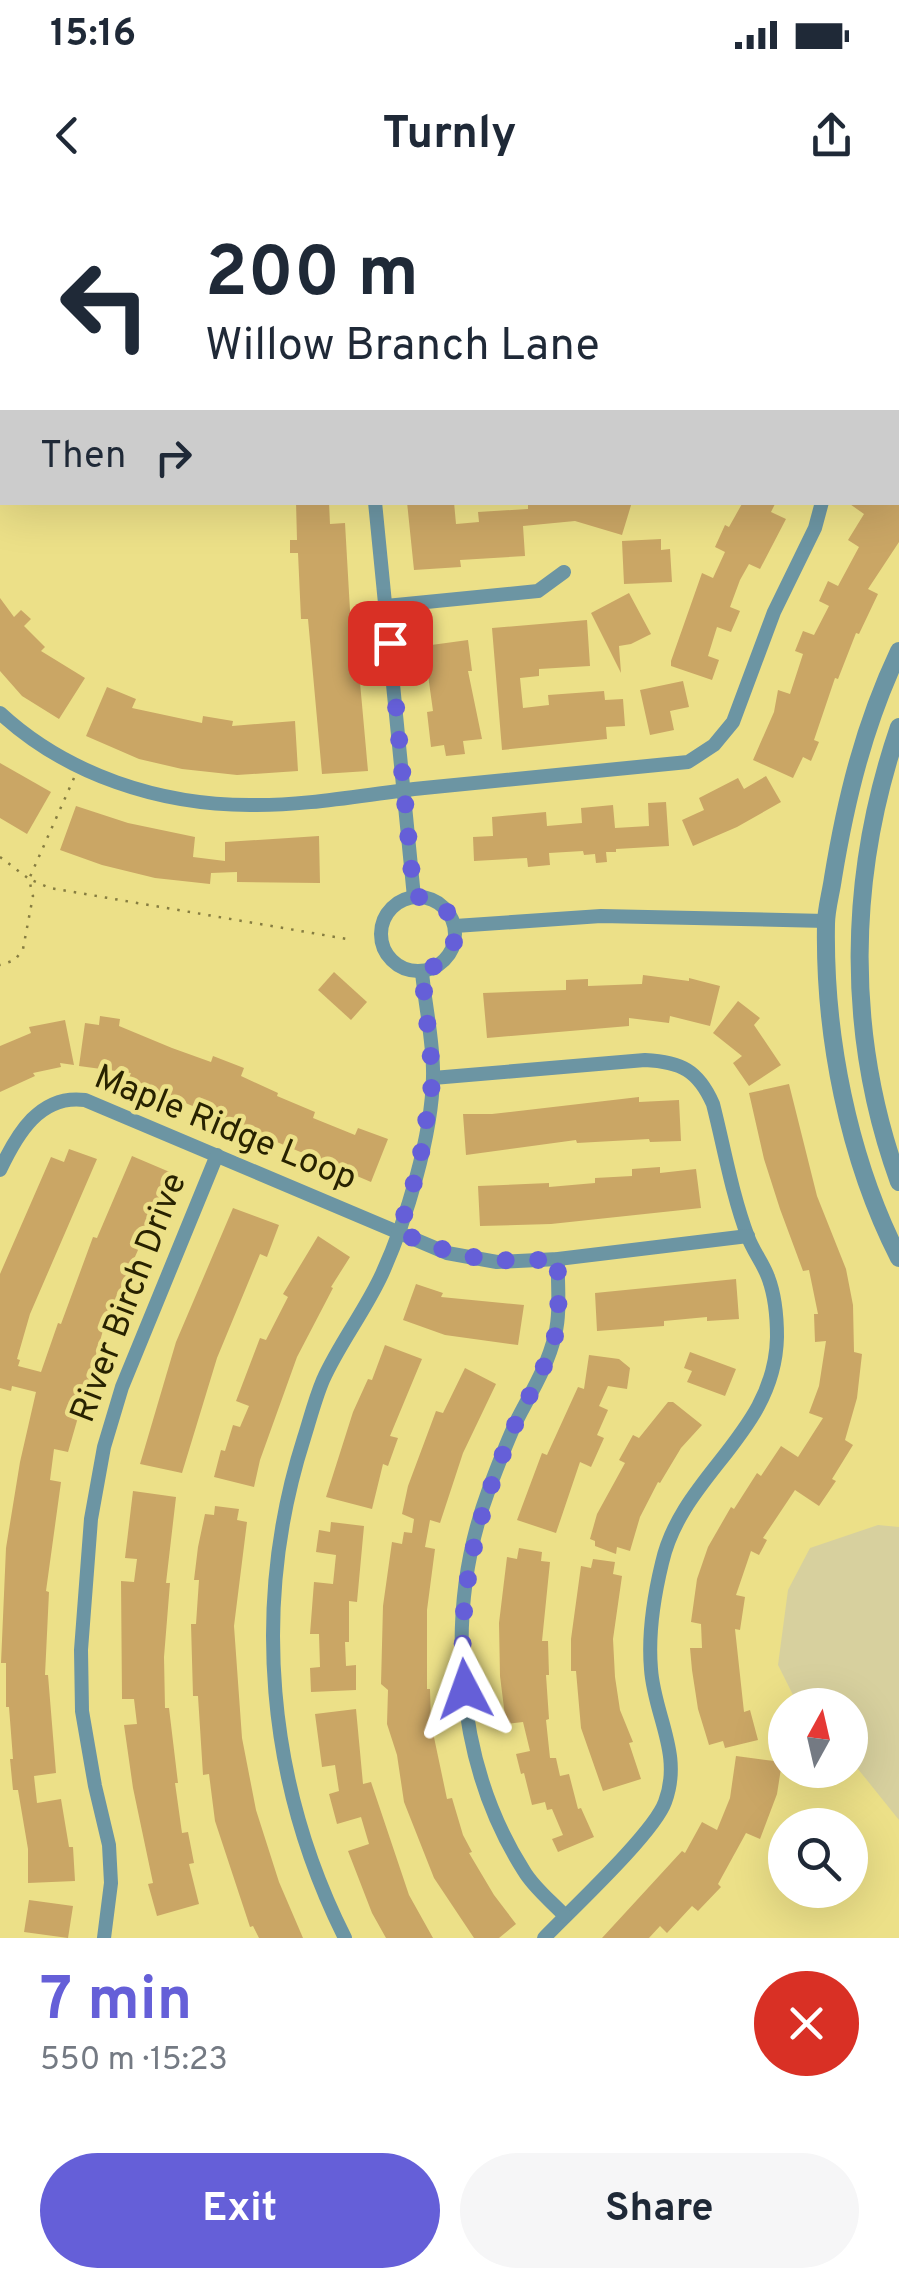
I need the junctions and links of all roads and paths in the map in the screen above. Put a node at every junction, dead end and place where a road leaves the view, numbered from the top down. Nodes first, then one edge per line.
1 (376, 505) edge
2 (821, 505) edge
3 (564, 572) dead end
4 (386, 606) junction
5 (899, 652) edge
6 (0, 713) edge
7 (899, 727) edge
8 (77, 767) junction
9 (406, 790) junction
10 (0, 857) edge
11 (29, 878) junction
12 (414, 896) junction
13 (860, 921) junction
14 (826, 922) junction
15 (455, 926) junction
16 (353, 940) dead end
17 (0, 965) edge
18 (422, 972) junction
19 (433, 1078) junction
20 (217, 1155) junction
21 (0, 1170) edge
22 (899, 1182) edge
23 (399, 1232) junction
24 (748, 1236) junction
25 (899, 1258) edge
26 (558, 1259) junction
27 (565, 1916) junction
28 (104, 1938) edge
29 (345, 1938) edge
30 (544, 1938) edge

1 - 4 street
2 - 9 street
3 - 4 street
4 - 9 street
5 - 14 street
6 - 8 street
7 - 13 street
8 - 9 street
8 - 11 path
9 - 12 street
10 - 11 path
11 - 16 path
11 - 17 path
12 - 15 street
12 - 18 street
13 - 14 street
13 - 22 street
14 - 15 street
14 - 25 street
15 - 18 street
18 - 19 street
19 - 23 street
19 - 24 street
20 - 21 street, Maple Ridge Loop
20 - 23 street, Maple Ridge Loop
20 - 28 street, River Birch Drive
23 - 26 street, Maple Ridge Loop
23 - 29 street
24 - 26 street, Maple Ridge Loop
24 - 27 street
26 - 27 street
27 - 30 street

